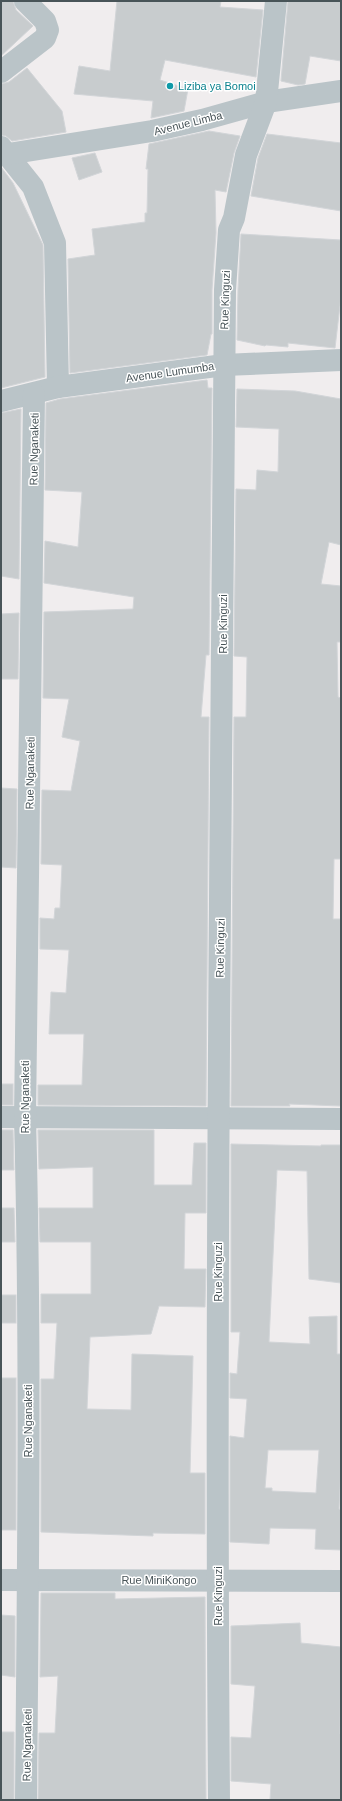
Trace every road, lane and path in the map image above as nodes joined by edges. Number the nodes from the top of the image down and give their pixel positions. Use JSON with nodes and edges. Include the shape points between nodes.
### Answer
{"nodes":[{"id":1,"x":25,"y":1,"type":"edge"},
{"id":2,"x":276,"y":1,"type":"edge"},
{"id":3,"x":1,"y":72,"type":"edge"},
{"id":4,"x":341,"y":91,"type":"edge"},
{"id":5,"x":266,"y":102,"type":"junction"},
{"id":6,"x":5,"y":151,"type":"edge"},
{"id":7,"x":341,"y":360,"type":"edge"},
{"id":8,"x":224,"y":365,"type":"junction"},
{"id":9,"x":58,"y":387,"type":"junction"},
{"id":10,"x":34,"y":394,"type":"junction"},
{"id":11,"x":1,"y":401,"type":"edge"},
{"id":12,"x":219,"y":1117,"type":"junction"},
{"id":13,"x":1,"y":1118,"type":"edge"},
{"id":14,"x":25,"y":1118,"type":"junction"},
{"id":15,"x":341,"y":1119,"type":"edge"},
{"id":16,"x":1,"y":1580,"type":"edge"},
{"id":17,"x":28,"y":1580,"type":"junction"},
{"id":18,"x":217,"y":1581,"type":"junction"},
{"id":19,"x":341,"y":1581,"type":"edge"},
{"id":20,"x":26,"y":1800,"type":"edge"},
{"id":21,"x":219,"y":1800,"type":"edge"}],
"edges":[{"from":1,"to":3,"type":"street","via":[[45,21],[48,30],[45,38]]},
{"from":2,"to":5,"type":"street"},
{"from":4,"to":5,"type":"street","name":"Avenue Limba"},
{"from":5,"to":6,"type":"street","name":"Avenue Limba","via":[[152,132]]},
{"from":5,"to":8,"type":"street","name":"Rue Kinguzi","via":[[246,155],[234,218],[228,230]]},
{"from":6,"to":9,"type":"street","name":"Avenue Limba","via":[[33,187],[55,243]]},
{"from":7,"to":8,"type":"street","name":"Avenue Lumumba"},
{"from":8,"to":9,"type":"street","name":"Avenue Lumumba"},
{"from":8,"to":12,"type":"street","name":"Rue Kinguzi"},
{"from":9,"to":10,"type":"street","name":"Avenue Lumumba"},
{"from":10,"to":11,"type":"street","name":"Avenue Lumumba"},
{"from":10,"to":14,"type":"street","name":"Rue Nganaketi"},
{"from":12,"to":14,"type":"street"},
{"from":12,"to":15,"type":"street"},
{"from":12,"to":18,"type":"street","name":"Rue Kinguzi"},
{"from":13,"to":14,"type":"street"},
{"from":14,"to":17,"type":"street","name":"Rue Nganaketi"},
{"from":16,"to":17,"type":"street","name":"Rue MiniKongo"},
{"from":17,"to":18,"type":"street","name":"Rue MiniKongo"},
{"from":17,"to":20,"type":"street","name":"Rue Nganaketi"},
{"from":18,"to":19,"type":"street","name":"Rue MiniKongo"},
{"from":18,"to":21,"type":"street","name":"Rue Kinguzi"}]}
